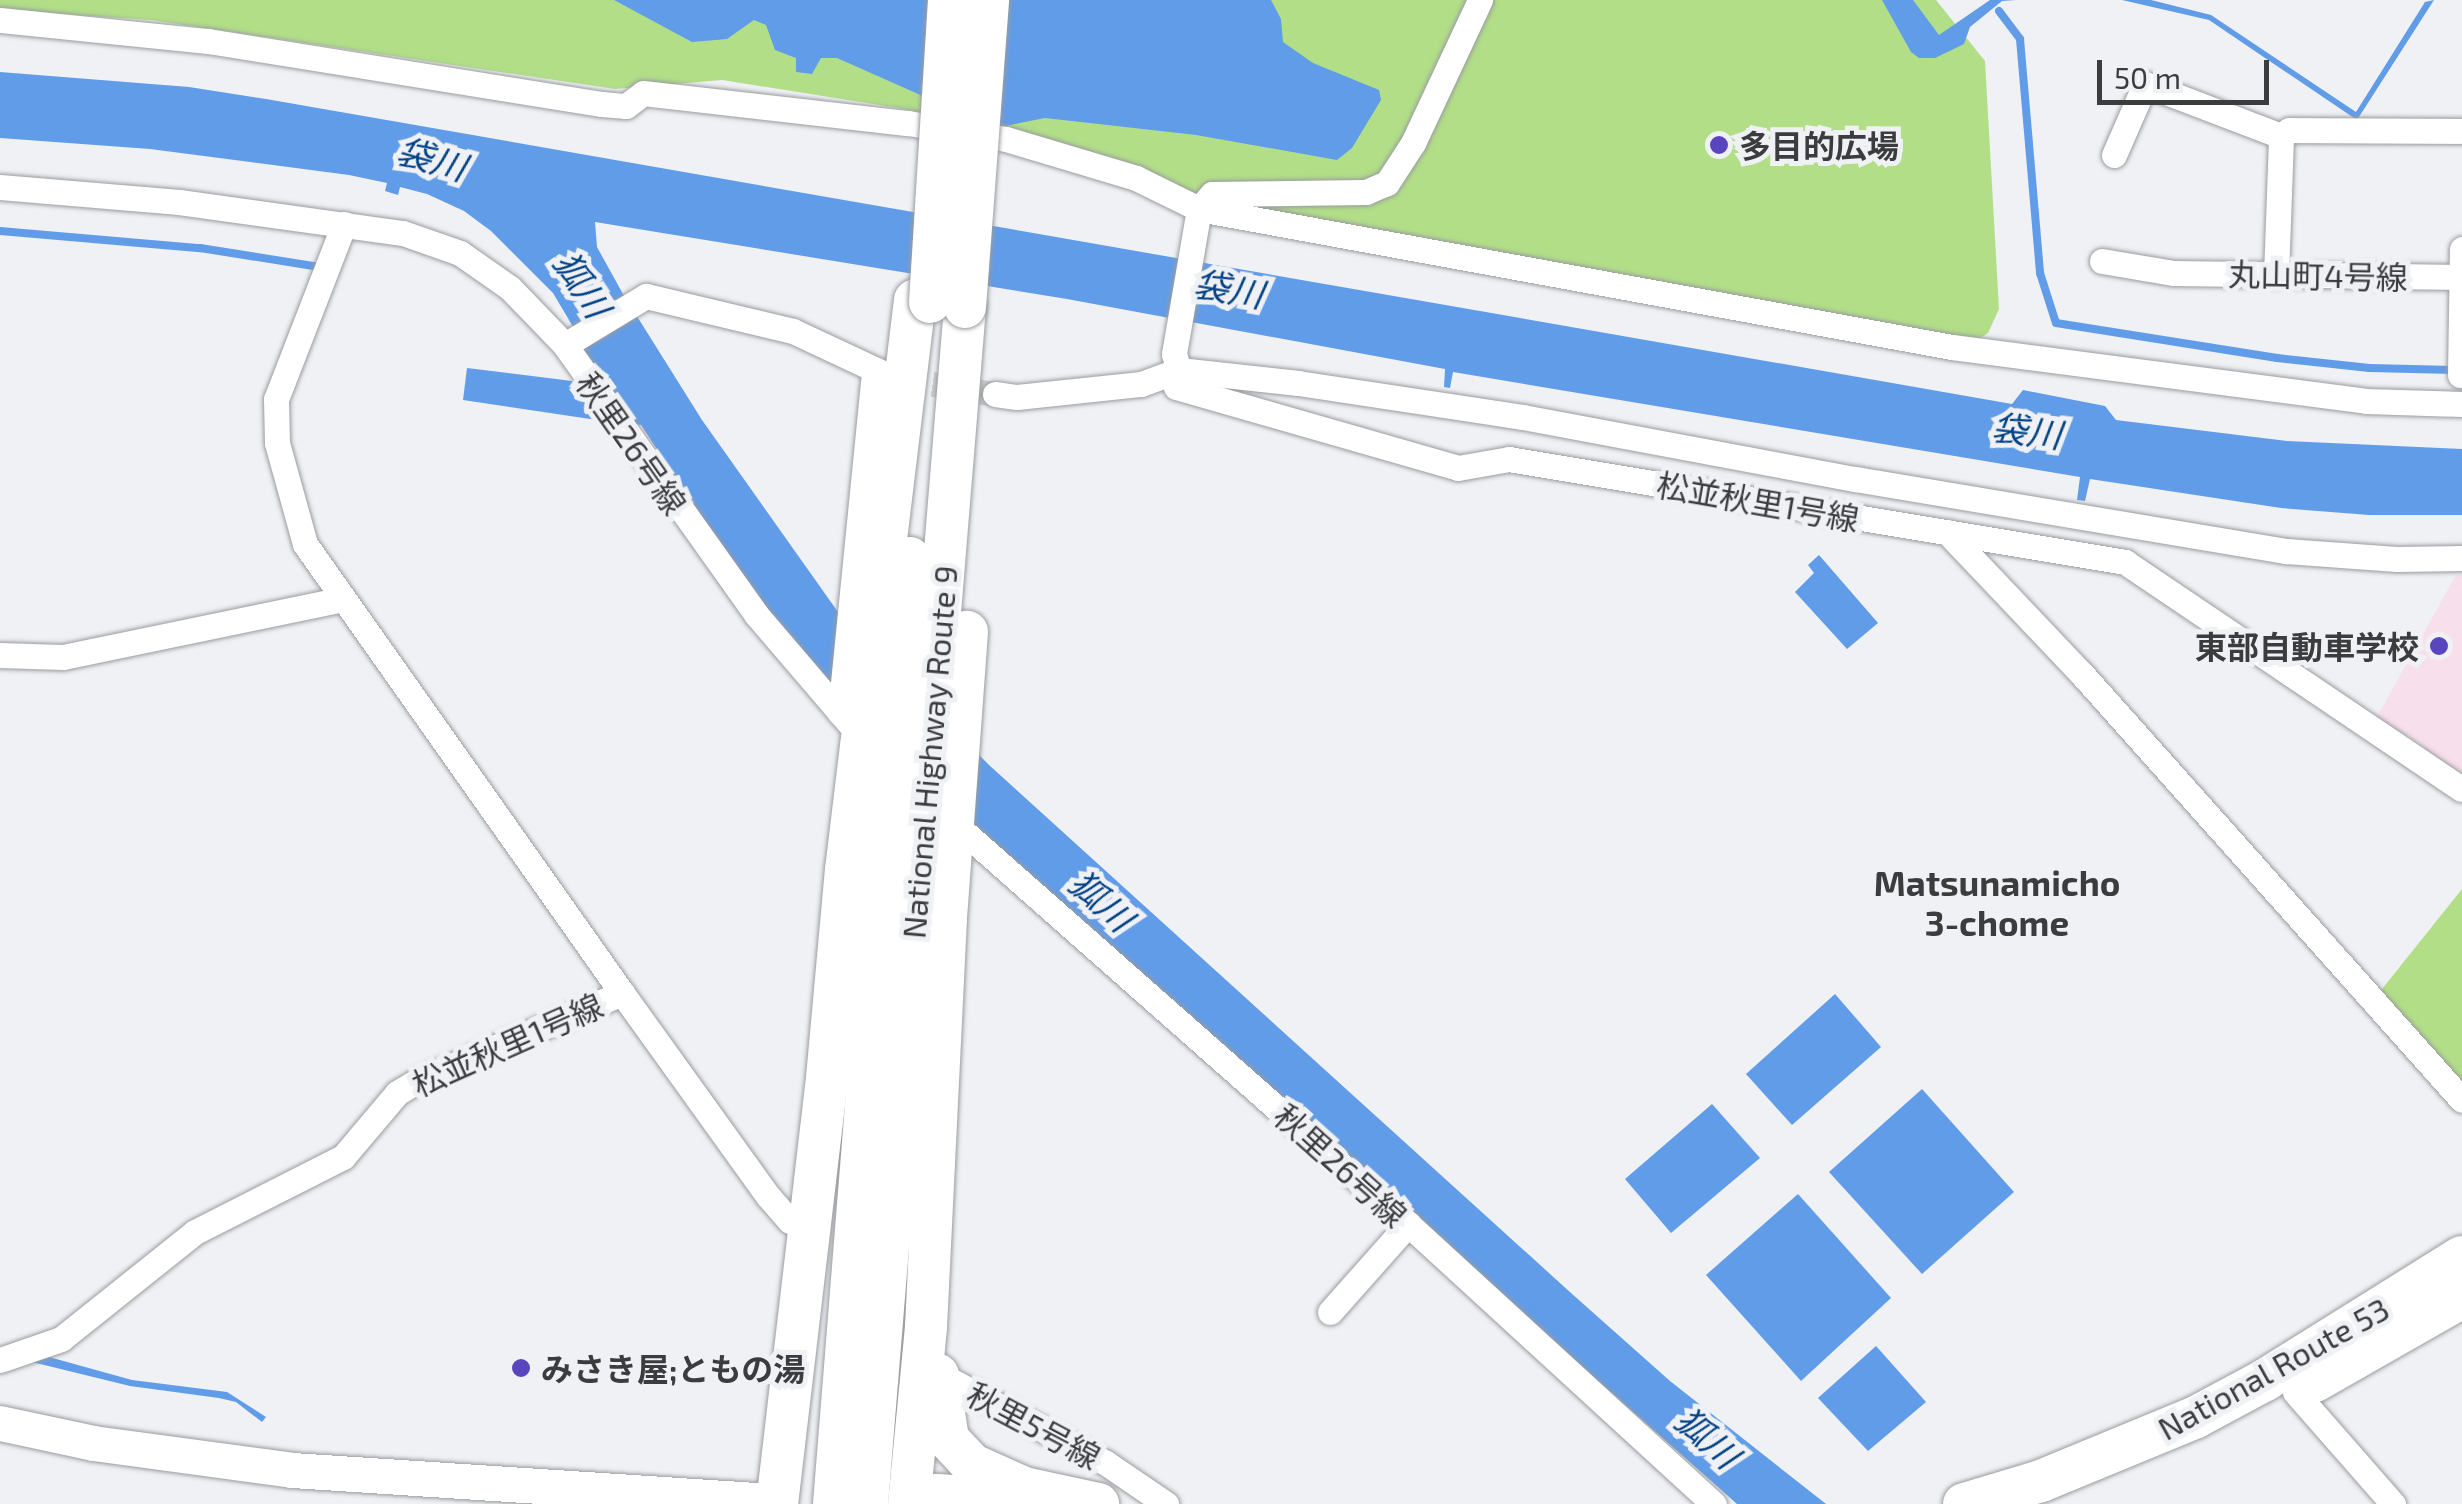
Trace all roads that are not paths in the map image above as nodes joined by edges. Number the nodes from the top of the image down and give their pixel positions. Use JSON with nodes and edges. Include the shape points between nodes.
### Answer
{"nodes":[{"id":1,"x":950,"y":0,"type":"edge"},
{"id":2,"x":988,"y":0,"type":"edge"},
{"id":3,"x":1480,"y":0,"type":"edge"},
{"id":4,"x":0,"y":20,"type":"edge"},
{"id":5,"x":962,"y":80,"type":"junction"},
{"id":6,"x":2462,"y":131,"type":"edge"},
{"id":7,"x":2281,"y":136,"type":"junction"},
{"id":8,"x":2114,"y":155,"type":"dead end"},
{"id":9,"x":0,"y":187,"type":"edge"},
{"id":10,"x":1197,"y":215,"type":"junction"},
{"id":11,"x":344,"y":224,"type":"junction"},
{"id":12,"x":2462,"y":249,"type":"edge"},
{"id":13,"x":2102,"y":261,"type":"dead end"},
{"id":14,"x":2276,"y":275,"type":"junction"},
{"id":15,"x":2461,"y":277,"type":"edge"},
{"id":16,"x":948,"y":304,"type":"junction"},
{"id":17,"x":572,"y":341,"type":"junction"},
{"id":18,"x":1176,"y":362,"type":"junction"},
{"id":19,"x":2460,"y":375,"type":"edge"},
{"id":20,"x":995,"y":394,"type":"tunnel mouth"},
{"id":21,"x":2462,"y":404,"type":"edge"},
{"id":22,"x":1947,"y":532,"type":"junction"},
{"id":23,"x":2462,"y":558,"type":"edge"},
{"id":24,"x":342,"y":599,"type":"junction"},
{"id":25,"x":874,"y":637,"type":"junction"},
{"id":26,"x":0,"y":654,"type":"edge"},
{"id":27,"x":848,"y":715,"type":"junction"},
{"id":28,"x":2462,"y":789,"type":"edge"},
{"id":29,"x":948,"y":810,"type":"junction"},
{"id":30,"x":622,"y":993,"type":"junction"},
{"id":31,"x":2462,"y":1100,"type":"edge"},
{"id":32,"x":937,"y":1144,"type":"junction"},
{"id":33,"x":1408,"y":1224,"type":"junction"},
{"id":34,"x":808,"y":1225,"type":"junction"},
{"id":35,"x":2462,"y":1258,"type":"edge"},
{"id":36,"x":2462,"y":1296,"type":"edge"},
{"id":37,"x":1330,"y":1312,"type":"dead end"},
{"id":38,"x":0,"y":1360,"type":"edge"},
{"id":39,"x":952,"y":1381,"type":"dead end"},
{"id":40,"x":2296,"y":1392,"type":"junction"},
{"id":41,"x":2240,"y":1408,"type":"junction"},
{"id":42,"x":0,"y":1422,"type":"edge"},
{"id":43,"x":856,"y":1441,"type":"junction"},
{"id":44,"x":777,"y":1502,"type":"edge"},
{"id":45,"x":825,"y":1504,"type":"edge"},
{"id":46,"x":834,"y":1504,"type":"edge"},
{"id":47,"x":867,"y":1504,"type":"edge"},
{"id":48,"x":909,"y":1504,"type":"edge"},
{"id":49,"x":919,"y":1504,"type":"edge"},
{"id":50,"x":1100,"y":1504,"type":"edge"},
{"id":51,"x":1166,"y":1504,"type":"edge"},
{"id":52,"x":1714,"y":1504,"type":"edge"},
{"id":53,"x":1964,"y":1504,"type":"edge"},
{"id":54,"x":2061,"y":1504,"type":"edge"},
{"id":55,"x":2394,"y":1504,"type":"edge"}],
"edges":[{"from":1,"to":5,"type":"highway","name":"National Highway Route 9","bridge":true},
{"from":2,"to":5,"type":"highway","name":"National Highway Route 9","bridge":true},
{"from":3,"to":10,"type":"street","via":[[1413,144],[1386,184],[1366,192],[1212,194]]},
{"from":4,"to":10,"type":"street","via":[[245,46],[602,104],[626,106],[643,94],[908,123],[1006,140],[1136,178]]},
{"from":5,"to":16,"type":"highway","name":"National Highway Route 9","bridge":true},
{"from":6,"to":7,"type":"street","via":[[2289,130]]},
{"from":7,"to":8,"type":"street","via":[[2145,84]]},
{"from":7,"to":14,"type":"street"},
{"from":9,"to":11,"type":"street"},
{"from":10,"to":18,"type":"street"},
{"from":10,"to":21,"type":"street","via":[[1952,347],[2366,401]]},
{"from":11,"to":17,"type":"street","via":[[403,233],[460,252]]},
{"from":11,"to":24,"type":"street","via":[[276,400],[277,443],[293,508],[305,544]]},
{"from":12,"to":15,"type":"street"},
{"from":13,"to":14,"type":"street","name":"丸山町4号線","via":[[2174,273]]},
{"from":14,"to":15,"type":"street","name":"丸山町4号線"},
{"from":15,"to":19,"type":"street"},
{"from":16,"to":25,"type":"highway","name":"National Highway Route 9"},
{"from":16,"to":29,"type":"highway","name":"National Highway Route 9"},
{"from":17,"to":25,"type":"street","name":"秋里26号線","via":[[646,296],[793,331],[883,374]]},
{"from":17,"to":27,"type":"street","name":"秋里26号線","via":[[756,614]]},
{"from":18,"to":20,"type":"street","via":[[1141,384]]},
{"from":18,"to":22,"type":"street","name":"松並秋里1号線","via":[[1176,387],[1458,468],[1508,458]]},
{"from":18,"to":23,"type":"street","via":[[2286,551]]},
{"from":22,"to":28,"type":"street","name":"松並秋里1号線","via":[[2125,562]]},
{"from":22,"to":31,"type":"street"},
{"from":24,"to":26,"type":"street","via":[[63,657]]},
{"from":24,"to":30,"type":"street"},
{"from":25,"to":27,"type":"highway"},
{"from":25,"to":43,"type":"highway","name":"National Highway Route 9","via":[[894,755]]},
{"from":27,"to":34,"type":"highway","via":[[826,1088]]},
{"from":29,"to":32,"type":"highway"},
{"from":29,"to":33,"type":"street","name":"秋里26号線"},
{"from":29,"to":43,"type":"highway","name":"National Highway Route 9"},
{"from":30,"to":34,"type":"street","name":"松並秋里1号線","via":[[768,1196],[790,1221]]},
{"from":30,"to":38,"type":"street","name":"松並秋里1号線","via":[[419,1080],[397,1093],[343,1157],[194,1232],[61,1339]]},
{"from":32,"to":48,"type":"highway"},
{"from":32,"to":50,"type":"highway","via":[[937,1344],[948,1438],[971,1464],[996,1478]]},
{"from":33,"to":37,"type":"street"},
{"from":33,"to":52,"type":"street","name":"秋里26号線"},
{"from":34,"to":44,"type":"highway"},
{"from":35,"to":41,"type":"highway","name":"National Route 53"},
{"from":36,"to":40,"type":"highway","name":"National Route 53"},
{"from":39,"to":51,"type":"street","name":"秋里5号線","via":[[1106,1462]]},
{"from":40,"to":41,"type":"highway","name":"National Route 53"},
{"from":40,"to":55,"type":"street"},
{"from":41,"to":53,"type":"highway","name":"National Route 53"},
{"from":41,"to":54,"type":"highway","name":"National Route 53","via":[[2179,1454]]},
{"from":42,"to":44,"type":"main road","via":[[292,1470]]},
{"from":43,"to":46,"type":"highway","name":"National Highway Route 9"},
{"from":43,"to":47,"type":"highway","name":"National Highway Route 9"},
{"from":44,"to":45,"type":"highway"},
{"from":49,"to":50,"type":"highway","via":[[937,1495]]}]}
